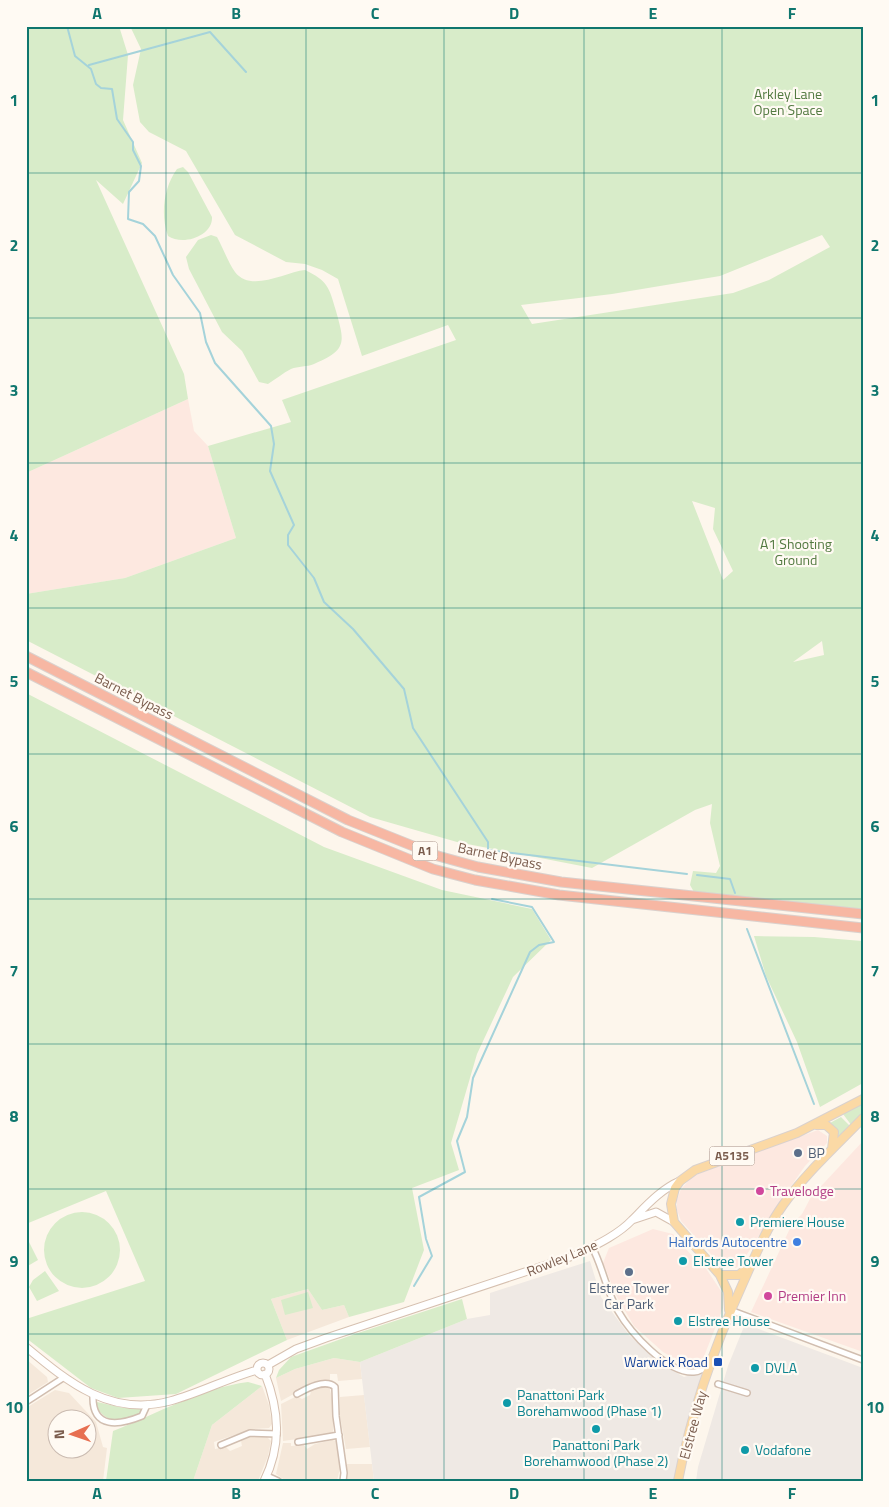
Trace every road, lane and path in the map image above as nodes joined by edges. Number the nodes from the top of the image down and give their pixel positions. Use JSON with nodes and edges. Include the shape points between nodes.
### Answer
{"nodes":[{"id":1,"x":26,"y":656,"type":"edge"},
{"id":2,"x":26,"y":672,"type":"edge"},
{"id":3,"x":863,"y":914,"type":"edge"},
{"id":4,"x":863,"y":928,"type":"edge"},
{"id":5,"x":863,"y":1099,"type":"edge"},
{"id":6,"x":863,"y":1118,"type":"edge"},
{"id":7,"x":812,"y":1126,"type":"junction"},
{"id":8,"x":831,"y":1151,"type":"junction"},
{"id":9,"x":680,"y":1180,"type":"junction"},
{"id":10,"x":632,"y":1220,"type":"junction"},
{"id":11,"x":674,"y":1222,"type":"junction"},
{"id":12,"x":592,"y":1247,"type":"junction"},
{"id":13,"x":753,"y":1261,"type":"junction"},
{"id":14,"x":720,"y":1275,"type":"junction"},
{"id":15,"x":729,"y":1310,"type":"junction"},
{"id":16,"x":26,"y":1347,"type":"edge"},
{"id":17,"x":863,"y":1360,"type":"edge"},
{"id":18,"x":268,"y":1365,"type":"junction"},
{"id":19,"x":710,"y":1367,"type":"junction"},
{"id":20,"x":257,"y":1370,"type":"junction"},
{"id":21,"x":265,"y":1374,"type":"junction"},
{"id":22,"x":63,"y":1378,"type":"junction"},
{"id":23,"x":718,"y":1384,"type":"dead end"},
{"id":24,"x":747,"y":1393,"type":"dead end"},
{"id":25,"x":296,"y":1394,"type":"dead end"},
{"id":26,"x":93,"y":1396,"type":"junction"},
{"id":27,"x":26,"y":1402,"type":"edge"},
{"id":28,"x":148,"y":1405,"type":"junction"},
{"id":29,"x":277,"y":1434,"type":"junction"},
{"id":30,"x":339,"y":1435,"type":"junction"},
{"id":31,"x":298,"y":1442,"type":"dead end"},
{"id":32,"x":221,"y":1445,"type":"dead end"},
{"id":33,"x":265,"y":1478,"type":"edge"},
{"id":34,"x":278,"y":1481,"type":"edge"},
{"id":35,"x":343,"y":1481,"type":"edge"},
{"id":36,"x":678,"y":1481,"type":"edge"}],
"edges":[{"from":1,"to":3,"type":"highway","name":"Barnet Bypass","number":"A1","via":[[348,820],[438,856],[561,882]]},
{"from":2,"to":4,"type":"highway","name":"Barnet Bypass","number":"A1","via":[[342,832],[433,869],[559,896]]},
{"from":5,"to":7,"type":"main road","name":"Rowley Lane","number":"A5135"},
{"from":6,"to":8,"type":"main road"},
{"from":7,"to":8,"type":"main road","via":[[821,1124],[830,1128],[834,1139]]},
{"from":7,"to":9,"type":"main road","name":"Rowley Lane","number":"A5135","via":[[695,1170]]},
{"from":8,"to":13,"type":"main road","via":[[784,1205]]},
{"from":9,"to":10,"type":"street","name":"Rowley Lane"},
{"from":9,"to":11,"type":"main road","via":[[672,1199]]},
{"from":10,"to":11,"type":"street","via":[[656,1212]]},
{"from":10,"to":12,"type":"street","name":"Rowley Lane"},
{"from":11,"to":14,"type":"main road"},
{"from":12,"to":18,"type":"street","name":"Rowley Lane","via":[[326,1338],[296,1349]]},
{"from":12,"to":19,"type":"street","via":[[622,1319],[634,1334],[648,1348],[680,1369],[690,1372]]},
{"from":13,"to":14,"type":"main road","via":[[739,1275]]},
{"from":13,"to":15,"type":"main road"},
{"from":14,"to":15,"type":"main road","via":[[728,1292]]},
{"from":15,"to":17,"type":"street"},
{"from":15,"to":19,"type":"main road"},
{"from":16,"to":22,"type":"street"},
{"from":18,"to":20,"type":"street","via":[[261,1363]]},
{"from":18,"to":21,"type":"street","via":[[269,1370]]},
{"from":19,"to":36,"type":"main road","name":"Elstree Way"},
{"from":20,"to":21,"type":"street"},
{"from":20,"to":28,"type":"street","via":[[171,1401]]},
{"from":21,"to":29,"type":"street","via":[[275,1404]]},
{"from":22,"to":26,"type":"street"},
{"from":22,"to":27,"type":"street"},
{"from":23,"to":24,"type":"street"},
{"from":25,"to":30,"type":"street","via":[[310,1387],[333,1384]]},
{"from":26,"to":28,"type":"street","via":[[124,1405]]},
{"from":26,"to":28,"type":"street","via":[[94,1410],[115,1424],[142,1416]]},
{"from":29,"to":32,"type":"street","via":[[250,1433]]},
{"from":29,"to":33,"type":"street"},
{"from":30,"to":31,"type":"street"},
{"from":30,"to":35,"type":"street"},
{"from":33,"to":34,"type":"street"}]}
